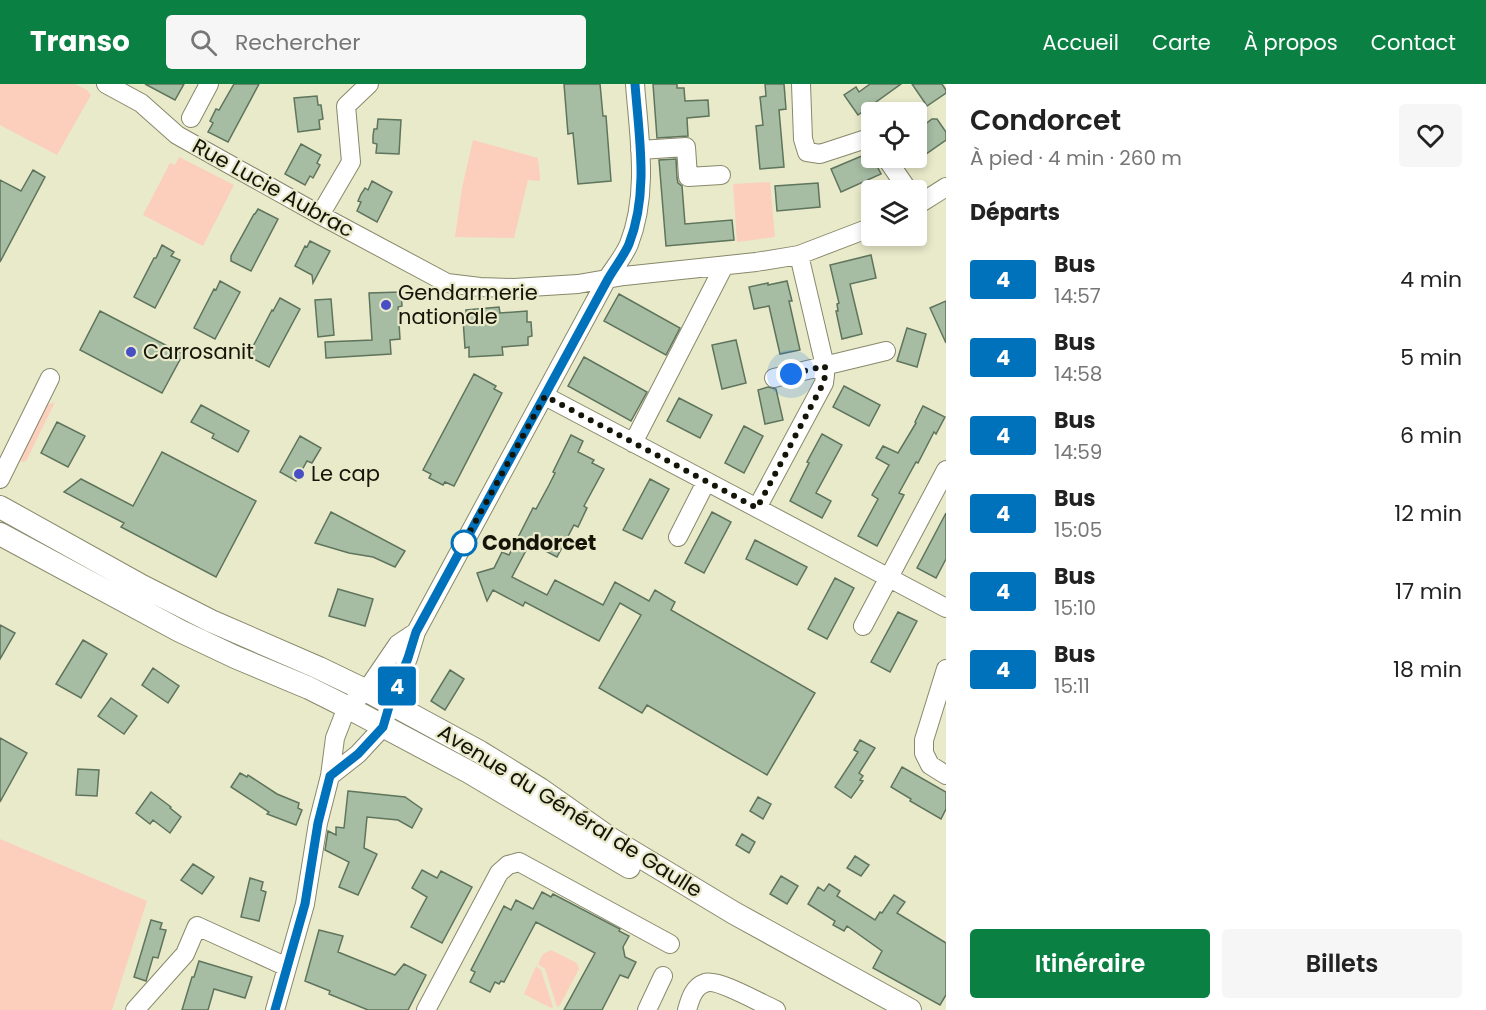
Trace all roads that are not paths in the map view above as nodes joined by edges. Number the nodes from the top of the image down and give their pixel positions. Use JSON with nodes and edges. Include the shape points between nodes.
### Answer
{"nodes":[{"id":1,"x":106,"y":84,"type":"edge"},
{"id":2,"x":209,"y":84,"type":"edge"},
{"id":3,"x":369,"y":84,"type":"edge"},
{"id":4,"x":634,"y":84,"type":"edge"},
{"id":5,"x":801,"y":84,"type":"edge"},
{"id":6,"x":191,"y":118,"type":"dead end"},
{"id":7,"x":861,"y":141,"type":"edge"},
{"id":8,"x":640,"y":150,"type":"junction"},
{"id":9,"x":721,"y":175,"type":"dead end"},
{"id":10,"x":946,"y":187,"type":"edge"},
{"id":11,"x":927,"y":196,"type":"edge"},
{"id":12,"x":320,"y":215,"type":"junction"},
{"id":13,"x":861,"y":231,"type":"edge"},
{"id":14,"x":799,"y":255,"type":"junction"},
{"id":15,"x":724,"y":266,"type":"junction"},
{"id":16,"x":608,"y":279,"type":"junction"},
{"id":17,"x":886,"y":351,"type":"dead end"},
{"id":18,"x":825,"y":366,"type":"junction"},
{"id":19,"x":50,"y":378,"type":"dead end"},
{"id":20,"x":774,"y":378,"type":"dead end"},
{"id":21,"x":545,"y":396,"type":"junction"},
{"id":22,"x":633,"y":442,"type":"junction"},
{"id":23,"x":946,"y":470,"type":"edge"},
{"id":24,"x":0,"y":479,"type":"edge"},
{"id":25,"x":706,"y":482,"type":"junction"},
{"id":26,"x":0,"y":507,"type":"edge"},
{"id":27,"x":757,"y":508,"type":"junction"},
{"id":28,"x":0,"y":534,"type":"edge"},
{"id":29,"x":678,"y":537,"type":"dead end"},
{"id":30,"x":888,"y":578,"type":"junction"},
{"id":31,"x":946,"y":608,"type":"edge"},
{"id":32,"x":863,"y":626,"type":"dead end"},
{"id":33,"x":416,"y":632,"type":"junction"},
{"id":34,"x":946,"y":669,"type":"edge"},
{"id":35,"x":366,"y":691,"type":"junction"},
{"id":36,"x":390,"y":703,"type":"junction"},
{"id":37,"x":347,"y":706,"type":"junction"},
{"id":38,"x":383,"y":727,"type":"junction"},
{"id":39,"x":946,"y":775,"type":"edge"},
{"id":40,"x":330,"y":776,"type":"junction"},
{"id":41,"x":670,"y":944,"type":"dead end"},
{"id":42,"x":287,"y":967,"type":"junction"},
{"id":43,"x":663,"y":976,"type":"dead end"},
{"id":44,"x":135,"y":1010,"type":"edge"},
{"id":45,"x":275,"y":1010,"type":"edge"},
{"id":46,"x":426,"y":1010,"type":"edge"},
{"id":47,"x":647,"y":1010,"type":"edge"},
{"id":48,"x":687,"y":1010,"type":"edge"},
{"id":49,"x":776,"y":1010,"type":"edge"},
{"id":50,"x":882,"y":1010,"type":"edge"},
{"id":51,"x":910,"y":1010,"type":"edge"}],
"edges":[{"from":1,"to":12,"type":"street","name":"Rue Lucie Aubrac","via":[[141,103],[177,135]]},
{"from":2,"to":6,"type":"street"},
{"from":3,"to":12,"type":"street","via":[[346,106],[351,162]]},
{"from":4,"to":8,"type":"street"},
{"from":5,"to":7,"type":"street","via":[[807,152],[820,154]]},
{"from":8,"to":9,"type":"street","via":[[686,147],[688,177]]},
{"from":8,"to":16,"type":"street","via":[[642,189],[638,216],[628,246]]},
{"from":10,"to":11,"type":"street"},
{"from":12,"to":16,"type":"street","name":"Rue Lucie Aubrac","via":[[447,283],[514,288]]},
{"from":13,"to":14,"type":"street"},
{"from":14,"to":15,"type":"street"},
{"from":14,"to":18,"type":"street"},
{"from":15,"to":16,"type":"street"},
{"from":15,"to":22,"type":"street"},
{"from":16,"to":21,"type":"street"},
{"from":17,"to":18,"type":"street"},
{"from":18,"to":20,"type":"street"},
{"from":18,"to":27,"type":"street","via":[[824,382]]},
{"from":19,"to":24,"type":"street"},
{"from":21,"to":22,"type":"street"},
{"from":21,"to":33,"type":"street"},
{"from":22,"to":25,"type":"street"},
{"from":23,"to":30,"type":"street"},
{"from":25,"to":27,"type":"street"},
{"from":25,"to":29,"type":"street"},
{"from":26,"to":35,"type":"main road","name":"Avenue du Général de Gaulle","via":[[211,621]]},
{"from":27,"to":30,"type":"street"},
{"from":28,"to":37,"type":"main road","name":"Avenue du Général de Gaulle","via":[[180,631]]},
{"from":30,"to":31,"type":"street"},
{"from":30,"to":32,"type":"street"},
{"from":33,"to":35,"type":"street","via":[[399,644]]},
{"from":33,"to":36,"type":"street"},
{"from":34,"to":39,"type":"street","via":[[924,740],[924,753],[930,765]]},
{"from":35,"to":36,"type":"main road","name":"Avenue du Général de Gaulle"},
{"from":35,"to":37,"type":"street"},
{"from":36,"to":38,"type":"street"},
{"from":36,"to":51,"type":"main road","name":"Avenue du Général de Gaulle","via":[[480,752],[611,839],[734,913]]},
{"from":37,"to":38,"type":"main road","name":"Avenue du Général de Gaulle"},
{"from":37,"to":40,"type":"street","via":[[335,738]]},
{"from":38,"to":40,"type":"street"},
{"from":38,"to":50,"type":"main road","name":"Avenue du Général de Gaulle","via":[[469,772],[579,839]]},
{"from":40,"to":42,"type":"street","via":[[305,904]]},
{"from":41,"to":46,"type":"street","via":[[519,862],[508,864],[499,873]]},
{"from":42,"to":44,"type":"street","via":[[196,926],[185,954]]},
{"from":42,"to":45,"type":"street"},
{"from":43,"to":47,"type":"street"},
{"from":48,"to":49,"type":"street","via":[[691,996],[706,982],[718,983]]}]}
